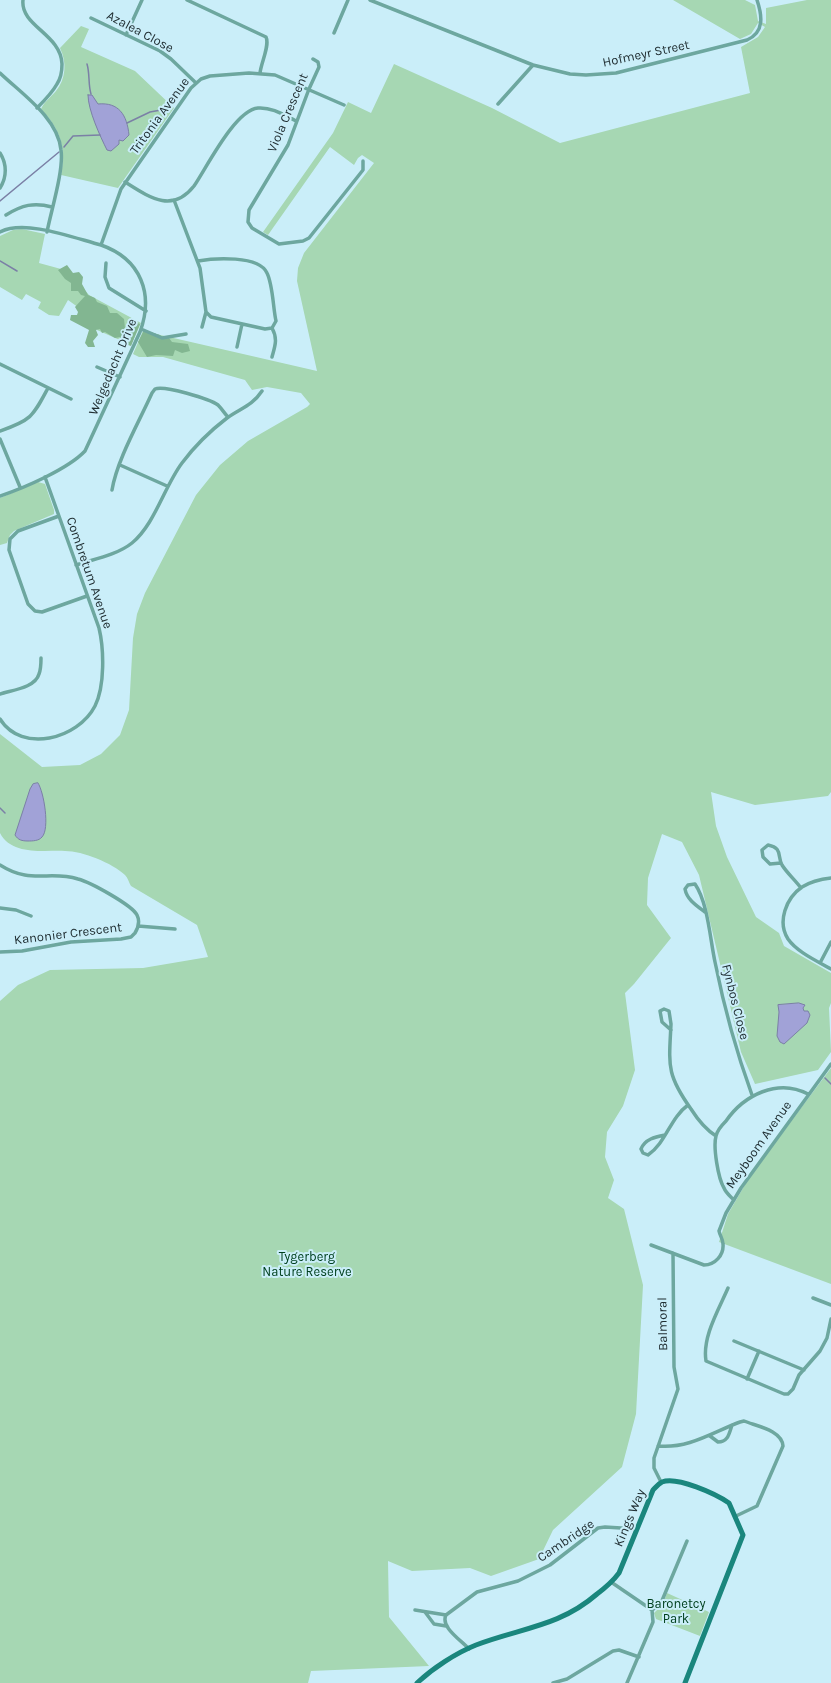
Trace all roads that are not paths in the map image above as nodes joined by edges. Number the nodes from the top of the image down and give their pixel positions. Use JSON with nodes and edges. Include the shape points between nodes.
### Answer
{"nodes":[{"id":1,"x":23,"y":0,"type":"edge"},
{"id":2,"x":142,"y":0,"type":"edge"},
{"id":3,"x":187,"y":0,"type":"edge"},
{"id":4,"x":348,"y":0,"type":"edge"},
{"id":5,"x":370,"y":0,"type":"edge"},
{"id":6,"x":757,"y":0,"type":"edge"},
{"id":7,"x":91,"y":18,"type":"dead end"},
{"id":8,"x":334,"y":33,"type":"dead end"},
{"id":9,"x":126,"y":35,"type":"junction"},
{"id":10,"x":313,"y":59,"type":"dead end"},
{"id":11,"x":533,"y":64,"type":"junction"},
{"id":12,"x":0,"y":73,"type":"edge"},
{"id":13,"x":260,"y":73,"type":"junction"},
{"id":14,"x":196,"y":83,"type":"junction"},
{"id":15,"x":309,"y":89,"type":"junction"},
{"id":16,"x":498,"y":104,"type":"dead end"},
{"id":17,"x":344,"y":105,"type":"dead end"},
{"id":18,"x":37,"y":108,"type":"junction"},
{"id":19,"x":296,"y":120,"type":"junction"},
{"id":20,"x":0,"y":153,"type":"edge"},
{"id":21,"x":363,"y":161,"type":"dead end"},
{"id":22,"x":125,"y":182,"type":"junction"},
{"id":23,"x":0,"y":188,"type":"edge"},
{"id":24,"x":174,"y":200,"type":"junction"},
{"id":25,"x":52,"y":207,"type":"junction"},
{"id":26,"x":6,"y":215,"type":"dead end"},
{"id":27,"x":0,"y":232,"type":"edge"},
{"id":28,"x":47,"y":232,"type":"junction"},
{"id":29,"x":102,"y":245,"type":"junction"},
{"id":30,"x":198,"y":262,"type":"junction"},
{"id":31,"x":106,"y":263,"type":"dead end"},
{"id":32,"x":146,"y":311,"type":"junction"},
{"id":33,"x":206,"y":312,"type":"junction"},
{"id":34,"x":242,"y":324,"type":"junction"},
{"id":35,"x":202,"y":327,"type":"dead end"},
{"id":36,"x":272,"y":328,"type":"junction"},
{"id":37,"x":141,"y":329,"type":"junction"},
{"id":38,"x":186,"y":334,"type":"dead end"},
{"id":39,"x":237,"y":347,"type":"dead end"},
{"id":40,"x":272,"y":357,"type":"dead end"},
{"id":41,"x":0,"y":364,"type":"edge"},
{"id":42,"x":97,"y":367,"type":"dead end"},
{"id":43,"x":120,"y":377,"type":"junction"},
{"id":44,"x":48,"y":388,"type":"junction"},
{"id":45,"x":262,"y":391,"type":"dead end"},
{"id":46,"x":71,"y":399,"type":"dead end"},
{"id":47,"x":228,"y":418,"type":"junction"},
{"id":48,"x":0,"y":431,"type":"edge"},
{"id":49,"x":0,"y":439,"type":"edge"},
{"id":50,"x":120,"y":464,"type":"junction"},
{"id":51,"x":45,"y":477,"type":"junction"},
{"id":52,"x":167,"y":486,"type":"junction"},
{"id":53,"x":20,"y":487,"type":"junction"},
{"id":54,"x":112,"y":490,"type":"dead end"},
{"id":55,"x":0,"y":496,"type":"edge"},
{"id":56,"x":59,"y":516,"type":"junction"},
{"id":57,"x":76,"y":565,"type":"junction"},
{"id":58,"x":88,"y":596,"type":"junction"},
{"id":59,"x":41,"y":658,"type":"dead end"},
{"id":60,"x":0,"y":694,"type":"edge"},
{"id":61,"x":0,"y":719,"type":"edge"},
{"id":62,"x":781,"y":863,"type":"junction"},
{"id":63,"x":0,"y":865,"type":"edge"},
{"id":64,"x":831,"y":878,"type":"edge"},
{"id":65,"x":801,"y":888,"type":"junction"},
{"id":66,"x":0,"y":908,"type":"edge"},
{"id":67,"x":705,"y":912,"type":"junction"},
{"id":68,"x":32,"y":916,"type":"dead end"},
{"id":69,"x":138,"y":926,"type":"junction"},
{"id":70,"x":175,"y":929,"type":"dead end"},
{"id":71,"x":831,"y":942,"type":"edge"},
{"id":72,"x":0,"y":952,"type":"edge"},
{"id":73,"x":820,"y":963,"type":"junction"},
{"id":74,"x":831,"y":969,"type":"edge"},
{"id":75,"x":671,"y":1030,"type":"junction"},
{"id":76,"x":831,"y":1064,"type":"edge"},
{"id":77,"x":808,"y":1094,"type":"junction"},
{"id":78,"x":752,"y":1095,"type":"junction"},
{"id":79,"x":688,"y":1105,"type":"junction"},
{"id":80,"x":664,"y":1135,"type":"junction"},
{"id":81,"x":716,"y":1136,"type":"junction"},
{"id":82,"x":734,"y":1200,"type":"junction"},
{"id":83,"x":651,"y":1245,"type":"dead end"},
{"id":84,"x":673,"y":1253,"type":"junction"},
{"id":85,"x":728,"y":1288,"type":"dead end"},
{"id":86,"x":813,"y":1298,"type":"dead end"},
{"id":87,"x":831,"y":1305,"type":"edge"},
{"id":88,"x":831,"y":1319,"type":"edge"},
{"id":89,"x":734,"y":1341,"type":"dead end"},
{"id":90,"x":759,"y":1351,"type":"junction"},
{"id":91,"x":804,"y":1370,"type":"junction"},
{"id":92,"x":747,"y":1378,"type":"junction"},
{"id":93,"x":732,"y":1425,"type":"junction"},
{"id":94,"x":710,"y":1436,"type":"junction"},
{"id":95,"x":658,"y":1446,"type":"junction"},
{"id":96,"x":661,"y":1482,"type":"junction"},
{"id":97,"x":736,"y":1516,"type":"junction"},
{"id":98,"x":637,"y":1529,"type":"junction"},
{"id":99,"x":687,"y":1541,"type":"dead end"},
{"id":100,"x":611,"y":1582,"type":"junction"},
{"id":101,"x":416,"y":1610,"type":"dead end"},
{"id":102,"x":652,"y":1610,"type":"junction"},
{"id":103,"x":424,"y":1612,"type":"junction"},
{"id":104,"x":446,"y":1615,"type":"junction"},
{"id":105,"x":446,"y":1626,"type":"junction"},
{"id":106,"x":469,"y":1649,"type":"junction"},
{"id":107,"x":639,"y":1657,"type":"junction"},
{"id":108,"x":417,"y":1683,"type":"edge"},
{"id":109,"x":553,"y":1683,"type":"edge"},
{"id":110,"x":627,"y":1683,"type":"edge"},
{"id":111,"x":685,"y":1683,"type":"edge"}],
"edges":[{"from":1,"to":18,"type":"street","via":[[24,12],[57,46],[62,58],[62,76],[58,84]]},
{"from":2,"to":9,"type":"street"},
{"from":3,"to":13,"type":"street","via":[[266,37],[268,44]]},
{"from":4,"to":8,"type":"street"},
{"from":5,"to":11,"type":"street","name":"Hofmeyr Street"},
{"from":6,"to":11,"type":"street","name":"Hofmeyr Street","via":[[762,20],[759,30],[751,38],[731,45],[603,75],[570,74]]},
{"from":7,"to":9,"type":"street","name":"Azalea Close"},
{"from":9,"to":14,"type":"street","name":"Azalea Close","via":[[160,51]]},
{"from":10,"to":15,"type":"street","name":"Viola Crescent","via":[[318,62],[319,67]]},
{"from":11,"to":16,"type":"street"},
{"from":12,"to":18,"type":"street"},
{"from":13,"to":14,"type":"street","name":"Tritonia Avenue","via":[[210,76]]},
{"from":13,"to":15,"type":"street","name":"Tritonia Avenue","via":[[280,76]]},
{"from":14,"to":22,"type":"street","name":"Tritonia Avenue"},
{"from":15,"to":17,"type":"street","name":"Tritonia Avenue"},
{"from":15,"to":19,"type":"street","name":"Viola Crescent"},
{"from":18,"to":25,"type":"street","via":[[52,126],[62,151]]},
{"from":19,"to":21,"type":"street","name":"Viola Crescent","via":[[283,156],[249,210],[248,222],[252,228],[275,242],[284,244],[309,238],[363,170]]},
{"from":19,"to":24,"type":"street","via":[[271,109],[255,109],[243,114],[194,186]]},
{"from":20,"to":23,"type":"street","via":[[6,171]]},
{"from":22,"to":24,"type":"street","via":[[153,198]]},
{"from":22,"to":29,"type":"street","name":"Tritonia Avenue"},
{"from":24,"to":30,"type":"street"},
{"from":25,"to":26,"type":"street","via":[[28,204]]},
{"from":25,"to":28,"type":"street"},
{"from":27,"to":28,"type":"street","name":"Welgedacht Drive","via":[[20,227]]},
{"from":28,"to":29,"type":"street","name":"Welgedacht Drive"},
{"from":29,"to":32,"type":"street","name":"Welgedacht Drive","via":[[124,257],[137,271],[145,293]]},
{"from":30,"to":33,"type":"street"},
{"from":30,"to":36,"type":"street","via":[[242,259],[264,268],[268,276],[276,321]]},
{"from":31,"to":32,"type":"street","via":[[105,277],[109,288]]},
{"from":32,"to":37,"type":"street","name":"Welgedacht Drive"},
{"from":33,"to":34,"type":"street","via":[[211,316]]},
{"from":33,"to":35,"type":"street"},
{"from":34,"to":36,"type":"street"},
{"from":34,"to":39,"type":"street"},
{"from":36,"to":40,"type":"street","via":[[276,335]]},
{"from":37,"to":38,"type":"street","via":[[162,338]]},
{"from":37,"to":43,"type":"street","name":"Welgedacht Drive"},
{"from":41,"to":44,"type":"street"},
{"from":42,"to":43,"type":"street"},
{"from":43,"to":51,"type":"street","name":"Welgedacht Drive","via":[[85,451],[72,462]]},
{"from":44,"to":46,"type":"street"},
{"from":44,"to":48,"type":"street","via":[[31,417],[21,424]]},
{"from":45,"to":47,"type":"street","via":[[256,401]]},
{"from":47,"to":50,"type":"street","via":[[210,401],[164,387],[157,388],[152,393]]},
{"from":47,"to":52,"type":"street","via":[[201,441]]},
{"from":49,"to":53,"type":"street"},
{"from":50,"to":52,"type":"street"},
{"from":50,"to":54,"type":"street"},
{"from":51,"to":53,"type":"street","name":"Welgedacht Drive"},
{"from":51,"to":56,"type":"street","name":"Combretum Avenue"},
{"from":52,"to":57,"type":"street","via":[[144,529],[132,543],[118,551]]},
{"from":53,"to":55,"type":"street","name":"Welgedacht Drive"},
{"from":56,"to":57,"type":"street","name":"Combretum Avenue"},
{"from":56,"to":58,"type":"street","via":[[18,531],[11,537],[9,550],[30,606],[37,612]]},
{"from":57,"to":58,"type":"street","name":"Combretum Avenue"},
{"from":58,"to":61,"type":"street","name":"Combretum Avenue","via":[[102,642],[100,688],[89,715],[64,734],[33,738],[12,732]]},
{"from":59,"to":60,"type":"street","via":[[40,674],[35,681]]},
{"from":62,"to":62,"type":"street","via":[[770,864],[763,857],[762,850],[768,845],[774,848],[781,855]]},
{"from":62,"to":65,"type":"street"},
{"from":63,"to":69,"type":"street","name":"Kanonier Crescent","via":[[27,876],[69,877],[87,882],[131,908],[137,915]]},
{"from":64,"to":65,"type":"street"},
{"from":65,"to":73,"type":"street","via":[[785,908],[785,932],[793,944]]},
{"from":66,"to":68,"type":"street"},
{"from":67,"to":67,"type":"street","name":"Fynbos Close","via":[[696,887],[688,885],[685,889],[687,895]]},
{"from":67,"to":78,"type":"street","name":"Fynbos Close","via":[[734,1044]]},
{"from":69,"to":70,"type":"street"},
{"from":69,"to":72,"type":"street","name":"Kanonier Crescent","via":[[135,933],[126,939],[71,942]]},
{"from":71,"to":73,"type":"street"},
{"from":73,"to":74,"type":"street"},
{"from":75,"to":75,"type":"street","via":[[670,1013],[664,1008],[660,1011],[661,1020]]},
{"from":75,"to":79,"type":"street","via":[[671,1072],[677,1090]]},
{"from":76,"to":77,"type":"street","name":"Meyboom Avenue"},
{"from":77,"to":78,"type":"street","via":[[790,1087]]},
{"from":77,"to":82,"type":"street","name":"Meyboom Avenue"},
{"from":78,"to":81,"type":"street","via":[[735,1108]]},
{"from":79,"to":80,"type":"street","via":[[679,1112]]},
{"from":79,"to":81,"type":"street","via":[[701,1123]]},
{"from":80,"to":80,"type":"street","via":[[648,1155],[643,1154],[641,1149],[645,1142]]},
{"from":81,"to":82,"type":"street","via":[[721,1183]]},
{"from":82,"to":84,"type":"street","name":"Meyboom Avenue","via":[[719,1231],[723,1245],[717,1260],[708,1265],[701,1264]]},
{"from":83,"to":84,"type":"street"},
{"from":84,"to":95,"type":"street","name":"Balmoral","via":[[674,1367],[677,1395]]},
{"from":85,"to":92,"type":"street","via":[[711,1328],[706,1361]]},
{"from":86,"to":87,"type":"street"},
{"from":88,"to":91,"type":"street","via":[[827,1338]]},
{"from":89,"to":90,"type":"street"},
{"from":90,"to":91,"type":"street"},
{"from":90,"to":92,"type":"street"},
{"from":91,"to":92,"type":"street","via":[[790,1392],[784,1394]]},
{"from":93,"to":94,"type":"street"},
{"from":93,"to":94,"type":"street","via":[[724,1441],[718,1442]]},
{"from":93,"to":97,"type":"street","via":[[744,1421],[778,1435],[782,1443],[757,1506]]},
{"from":94,"to":95,"type":"street","via":[[688,1443]]},
{"from":95,"to":96,"type":"street","via":[[653,1463]]},
{"from":96,"to":97,"type":"street","name":"Kings Way","via":[[681,1482],[716,1496],[729,1502]]},
{"from":96,"to":98,"type":"street","name":"Kings Way","via":[[653,1490]]},
{"from":97,"to":111,"type":"street","name":"Kings Way","via":[[744,1535],[743,1540]]},
{"from":98,"to":100,"type":"street","name":"Kings Way","via":[[621,1569]]},
{"from":98,"to":104,"type":"street","name":"Cambridge","via":[[598,1528],[550,1565],[518,1581],[477,1592]]},
{"from":99,"to":102,"type":"street","via":[[661,1603]]},
{"from":100,"to":102,"type":"street"},
{"from":100,"to":106,"type":"street","name":"Kings Way","via":[[590,1600],[555,1620]]},
{"from":101,"to":103,"type":"street"},
{"from":102,"to":107,"type":"street","via":[[653,1622]]},
{"from":103,"to":104,"type":"street"},
{"from":103,"to":105,"type":"street","via":[[434,1624]]},
{"from":104,"to":105,"type":"street"},
{"from":105,"to":106,"type":"street"},
{"from":106,"to":108,"type":"street","name":"Kings Way"},
{"from":107,"to":109,"type":"street","via":[[619,1650],[613,1651],[567,1679]]},
{"from":107,"to":110,"type":"street"}]}
